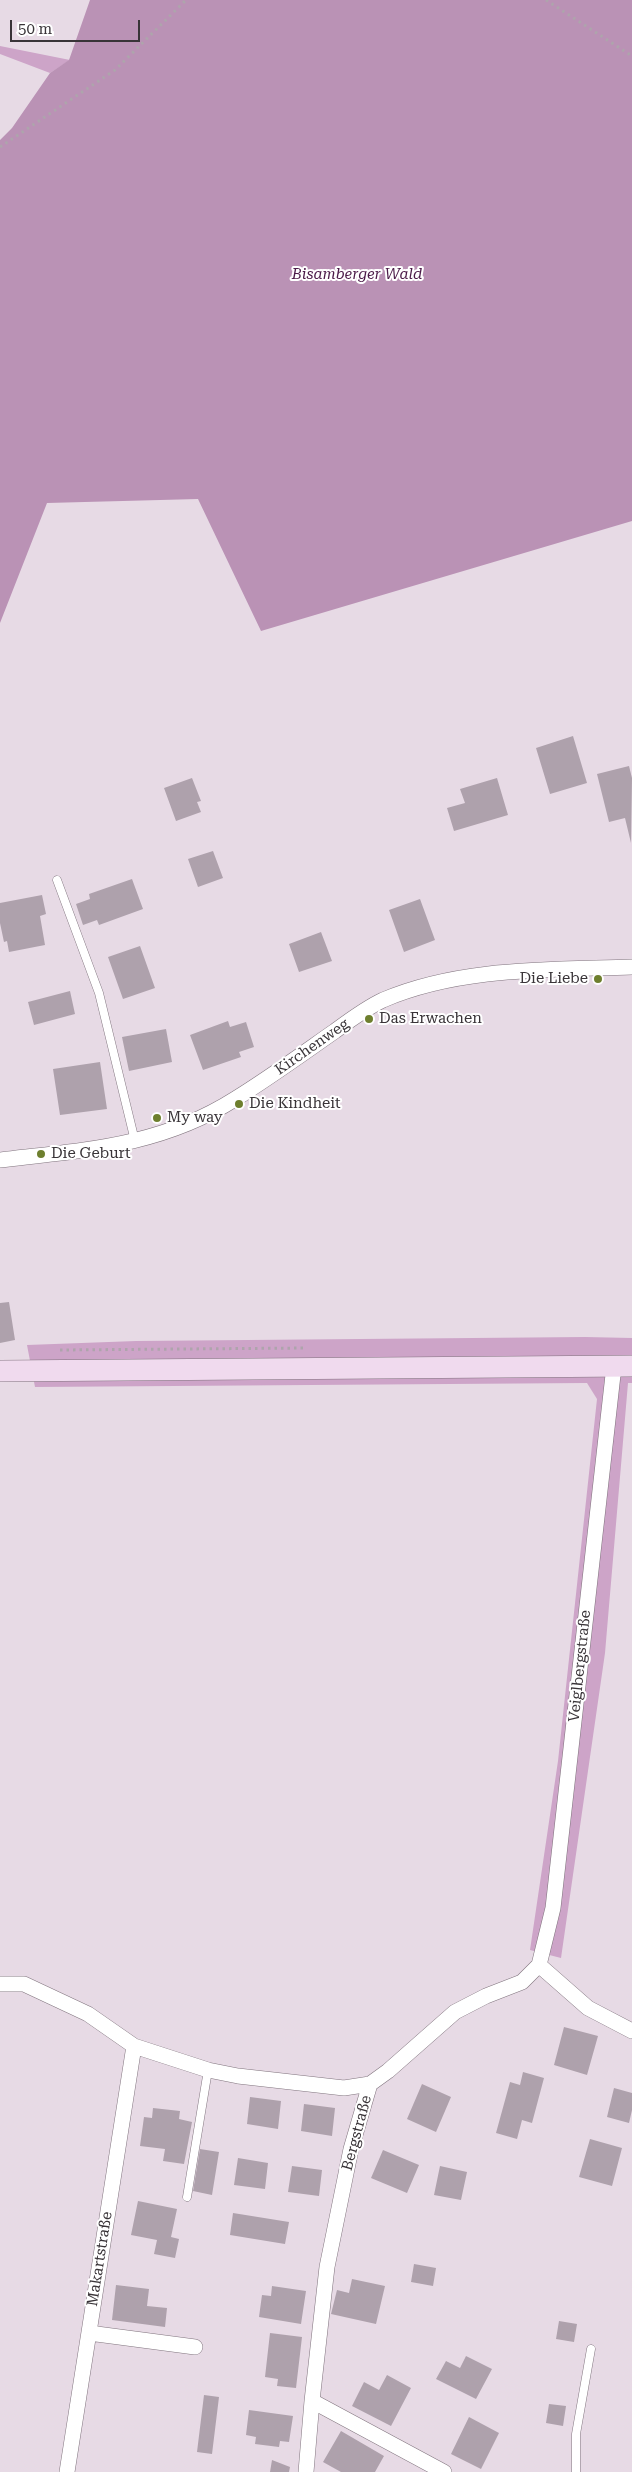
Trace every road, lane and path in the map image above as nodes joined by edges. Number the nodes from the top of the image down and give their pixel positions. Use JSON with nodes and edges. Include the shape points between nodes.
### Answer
{"nodes":[{"id":1,"x":186,"y":0,"type":"edge"},
{"id":2,"x":546,"y":0,"type":"edge"},
{"id":3,"x":632,"y":56,"type":"edge"},
{"id":4,"x":0,"y":147,"type":"edge"},
{"id":5,"x":57,"y":880,"type":"dead end"},
{"id":6,"x":632,"y":966,"type":"edge"},
{"id":7,"x":135,"y":1141,"type":"junction"},
{"id":8,"x":0,"y":1160,"type":"edge"},
{"id":9,"x":623,"y":1366,"type":"edge"},
{"id":10,"x":0,"y":1372,"type":"edge"},
{"id":11,"x":539,"y":1965,"type":"junction"},
{"id":12,"x":0,"y":1984,"type":"edge"},
{"id":13,"x":632,"y":2031,"type":"edge"},
{"id":14,"x":134,"y":2046,"type":"junction"},
{"id":15,"x":208,"y":2070,"type":"junction"},
{"id":16,"x":370,"y":2084,"type":"junction"},
{"id":17,"x":187,"y":2196,"type":"dead end"},
{"id":18,"x":89,"y":2333,"type":"junction"},
{"id":19,"x":195,"y":2347,"type":"dead end"},
{"id":20,"x":591,"y":2349,"type":"dead end"},
{"id":21,"x":312,"y":2401,"type":"junction"},
{"id":22,"x":67,"y":2472,"type":"edge"},
{"id":23,"x":306,"y":2472,"type":"edge"},
{"id":24,"x":444,"y":2472,"type":"edge"},
{"id":25,"x":576,"y":2472,"type":"edge"}],
"edges":[{"from":1,"to":4,"type":"path","via":[[114,70]]},
{"from":2,"to":3,"type":"path"},
{"from":5,"to":7,"type":"lane","via":[[99,993]]},
{"from":6,"to":7,"type":"street","name":"Kirchenweg","via":[[466,977],[406,992],[381,1001],[235,1100],[177,1130]]},
{"from":7,"to":8,"type":"street","name":"Kirchenweg"},
{"from":9,"to":10,"type":"main road"},
{"from":9,"to":11,"type":"street","name":"Veiglbergstraße","via":[[553,1908]]},
{"from":11,"to":13,"type":"street","via":[[588,2008]]},
{"from":11,"to":16,"type":"street","name":"Bergstraße","via":[[522,1982],[455,2012]]},
{"from":12,"to":14,"type":"street","via":[[24,1984],[88,2014]]},
{"from":14,"to":15,"type":"street"},
{"from":14,"to":18,"type":"street","name":"Makartstraße"},
{"from":15,"to":16,"type":"street","via":[[344,2088]]},
{"from":15,"to":17,"type":"lane"},
{"from":16,"to":21,"type":"street","name":"Bergstraße","via":[[351,2149],[332,2239]]},
{"from":18,"to":19,"type":"street"},
{"from":18,"to":22,"type":"street","name":"Makartstraße"},
{"from":20,"to":25,"type":"lane","via":[[576,2434]]},
{"from":21,"to":23,"type":"street","name":"Bergstraße"},
{"from":21,"to":24,"type":"street"}]}
